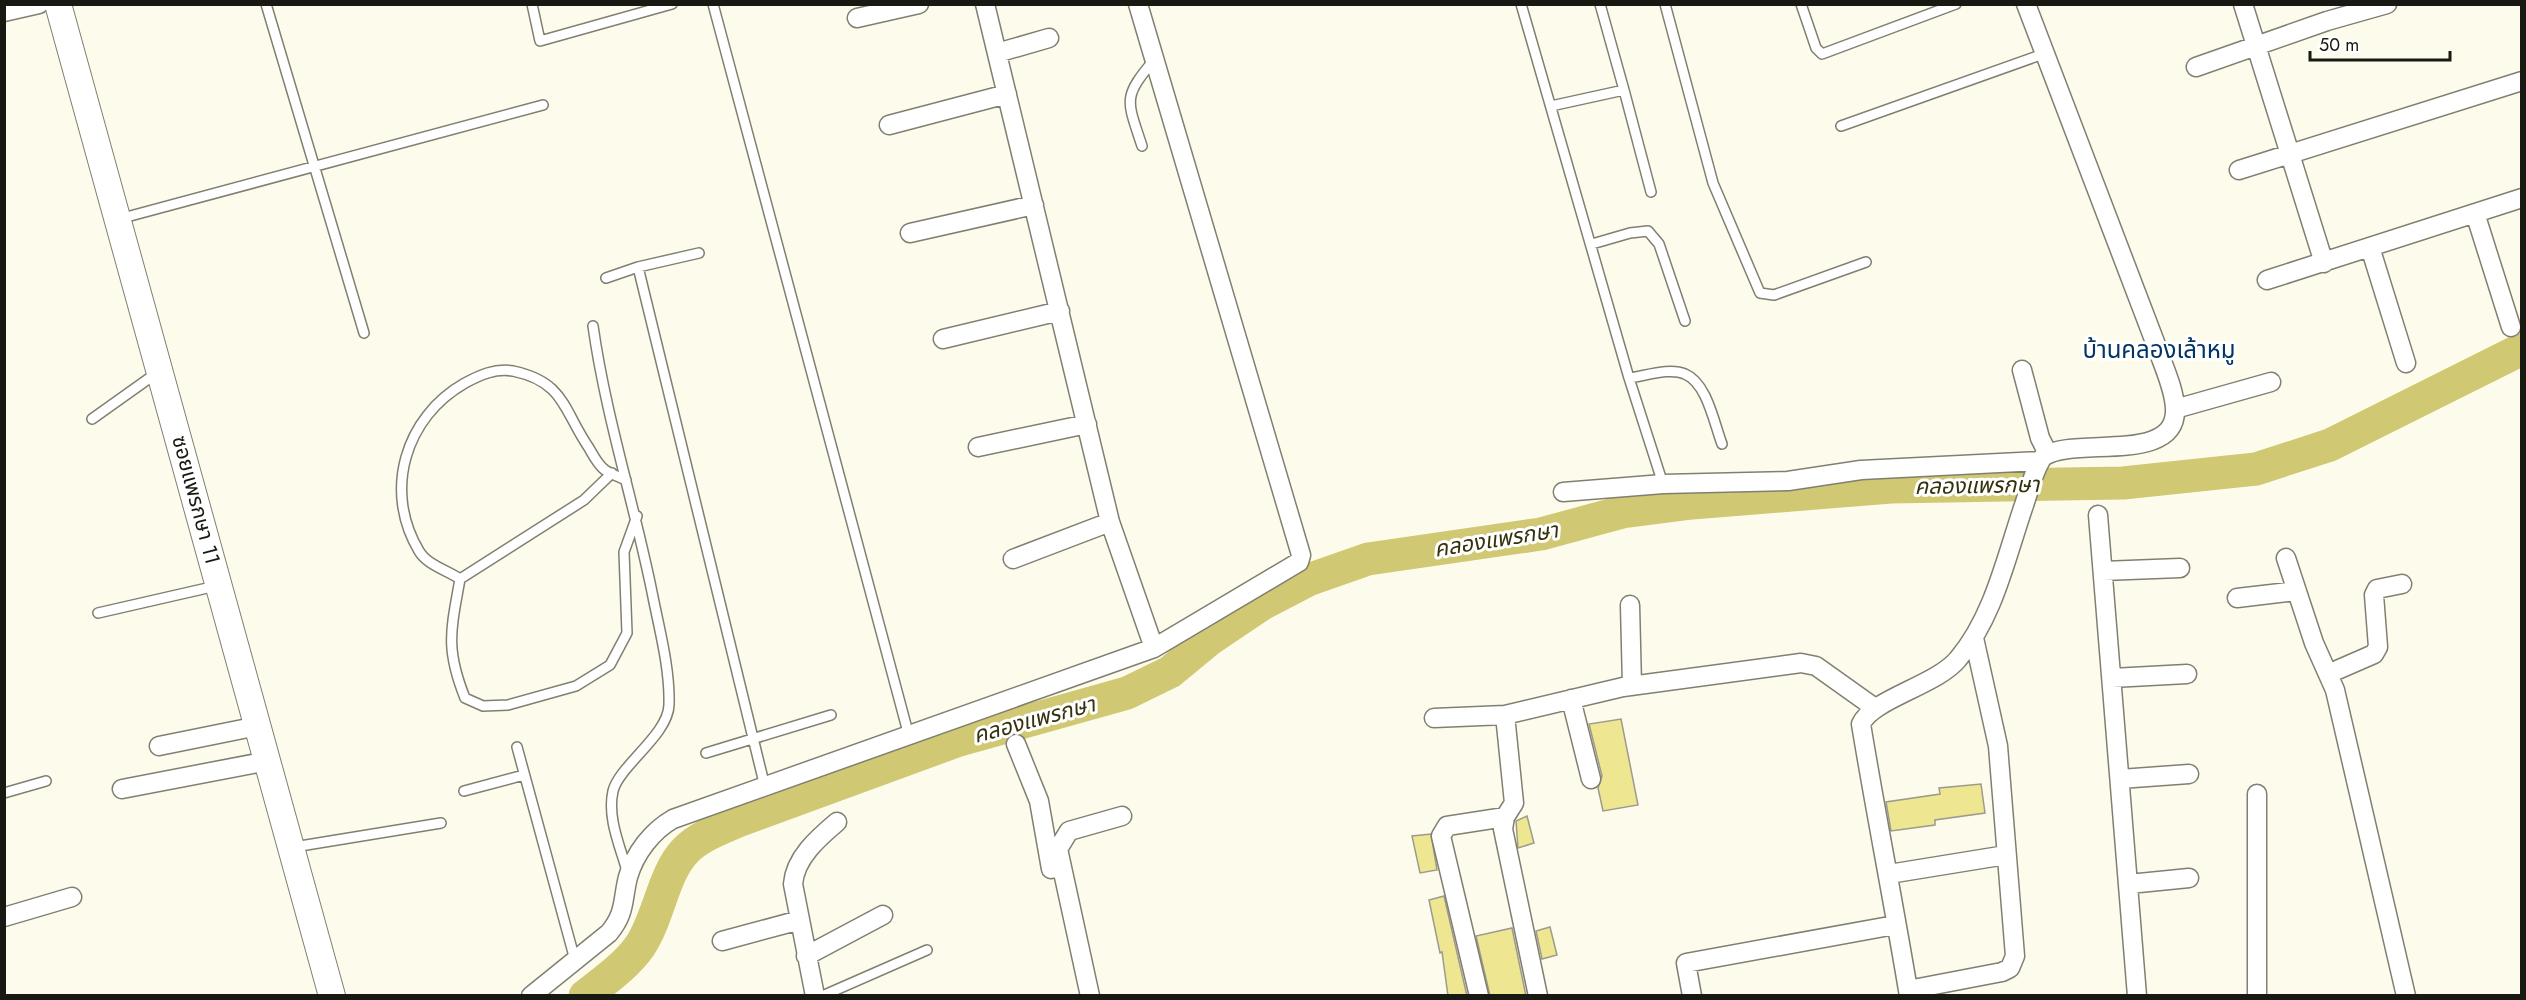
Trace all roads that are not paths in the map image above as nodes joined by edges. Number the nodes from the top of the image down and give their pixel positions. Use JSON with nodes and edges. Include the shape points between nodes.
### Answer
{"nodes":[{"id":1,"x":39,"y":4,"type":"edge"},
{"id":2,"x":58,"y":4,"type":"edge"},
{"id":3,"x":266,"y":4,"type":"edge"},
{"id":4,"x":532,"y":4,"type":"edge"},
{"id":5,"x":672,"y":4,"type":"edge"},
{"id":6,"x":712,"y":4,"type":"edge"},
{"id":7,"x":919,"y":4,"type":"edge"},
{"id":8,"x":985,"y":4,"type":"edge"},
{"id":9,"x":1138,"y":4,"type":"edge"},
{"id":10,"x":1521,"y":4,"type":"edge"},
{"id":11,"x":1600,"y":4,"type":"edge"},
{"id":12,"x":1665,"y":4,"type":"edge"},
{"id":13,"x":1801,"y":4,"type":"edge"},
{"id":14,"x":1956,"y":4,"type":"edge"},
{"id":15,"x":2026,"y":4,"type":"edge"},
{"id":16,"x":2243,"y":4,"type":"edge"},
{"id":17,"x":2388,"y":4,"type":"edge"},
{"id":18,"x":4,"y":12,"type":"edge"},
{"id":19,"x":857,"y":18,"type":"dead end"},
{"id":20,"x":1049,"y":38,"type":"dead end"},
{"id":21,"x":2256,"y":45,"type":"junction"},
{"id":22,"x":997,"y":53,"type":"junction"},
{"id":23,"x":2046,"y":53,"type":"junction"},
{"id":24,"x":1154,"y":60,"type":"junction"},
{"id":25,"x":2196,"y":67,"type":"dead end"},
{"id":26,"x":2522,"y":81,"type":"edge"},
{"id":27,"x":1624,"y":90,"type":"junction"},
{"id":28,"x":1007,"y":94,"type":"junction"},
{"id":29,"x":543,"y":105,"type":"dead end"},
{"id":30,"x":1551,"y":106,"type":"junction"},
{"id":31,"x":889,"y":126,"type":"dead end"},
{"id":32,"x":1841,"y":126,"type":"dead end"},
{"id":33,"x":1142,"y":146,"type":"dead end"},
{"id":34,"x":2290,"y":154,"type":"junction"},
{"id":35,"x":314,"y":167,"type":"junction"},
{"id":36,"x":2239,"y":170,"type":"dead end"},
{"id":37,"x":1651,"y":192,"type":"dead end"},
{"id":38,"x":2522,"y":198,"type":"edge"},
{"id":39,"x":1034,"y":205,"type":"junction"},
{"id":40,"x":2475,"y":213,"type":"junction"},
{"id":41,"x":119,"y":219,"type":"junction"},
{"id":42,"x":910,"y":233,"type":"dead end"},
{"id":43,"x":1592,"y":244,"type":"junction"},
{"id":44,"x":2370,"y":247,"type":"junction"},
{"id":45,"x":699,"y":253,"type":"dead end"},
{"id":46,"x":1866,"y":262,"type":"dead end"},
{"id":47,"x":2324,"y":263,"type":"junction"},
{"id":48,"x":638,"y":267,"type":"junction"},
{"id":49,"x":606,"y":278,"type":"dead end"},
{"id":50,"x":2267,"y":280,"type":"dead end"},
{"id":51,"x":1060,"y":311,"type":"junction"},
{"id":52,"x":1685,"y":321,"type":"dead end"},
{"id":53,"x":593,"y":326,"type":"dead end"},
{"id":54,"x":2511,"y":327,"type":"dead end"},
{"id":55,"x":364,"y":333,"type":"dead end"},
{"id":56,"x":943,"y":339,"type":"dead end"},
{"id":57,"x":2406,"y":363,"type":"dead end"},
{"id":58,"x":160,"y":370,"type":"junction"},
{"id":59,"x":2022,"y":370,"type":"dead end"},
{"id":60,"x":1629,"y":378,"type":"junction"},
{"id":61,"x":2271,"y":382,"type":"dead end"},
{"id":62,"x":2175,"y":409,"type":"junction"},
{"id":63,"x":92,"y":419,"type":"dead end"},
{"id":64,"x":1087,"y":424,"type":"junction"},
{"id":65,"x":1722,"y":444,"type":"dead end"},
{"id":66,"x":978,"y":447,"type":"dead end"},
{"id":67,"x":2042,"y":462,"type":"junction"},
{"id":68,"x":612,"y":473,"type":"junction"},
{"id":69,"x":626,"y":480,"type":"junction"},
{"id":70,"x":1663,"y":484,"type":"junction"},
{"id":71,"x":1563,"y":492,"type":"dead end"},
{"id":72,"x":2098,"y":514,"type":"dead end"},
{"id":73,"x":637,"y":516,"type":"junction"},
{"id":74,"x":1110,"y":522,"type":"junction"},
{"id":75,"x":2286,"y":558,"type":"dead end"},
{"id":76,"x":1013,"y":559,"type":"dead end"},
{"id":77,"x":2180,"y":567,"type":"dead end"},
{"id":78,"x":2103,"y":571,"type":"junction"},
{"id":79,"x":460,"y":579,"type":"junction"},
{"id":80,"x":2402,"y":584,"type":"dead end"},
{"id":81,"x":219,"y":585,"type":"junction"},
{"id":82,"x":2297,"y":591,"type":"junction"},
{"id":83,"x":2237,"y":598,"type":"dead end"},
{"id":84,"x":1630,"y":605,"type":"dead end"},
{"id":85,"x":98,"y":613,"type":"dead end"},
{"id":86,"x":1974,"y":638,"type":"junction"},
{"id":87,"x":1154,"y":648,"type":"junction"},
{"id":88,"x":2187,"y":674,"type":"dead end"},
{"id":89,"x":2328,"y":674,"type":"junction"},
{"id":90,"x":2112,"y":678,"type":"junction"},
{"id":91,"x":1632,"y":686,"type":"junction"},
{"id":92,"x":1571,"y":699,"type":"junction"},
{"id":93,"x":1875,"y":708,"type":"junction"},
{"id":94,"x":831,"y":715,"type":"dead end"},
{"id":95,"x":1505,"y":715,"type":"junction"},
{"id":96,"x":1434,"y":717,"type":"dead end"},
{"id":97,"x":258,"y":726,"type":"junction"},
{"id":98,"x":909,"y":736,"type":"junction"},
{"id":99,"x":753,"y":739,"type":"junction"},
{"id":100,"x":1016,"y":744,"type":"dead end"},
{"id":101,"x":159,"y":746,"type":"dead end"},
{"id":102,"x":517,"y":747,"type":"dead end"},
{"id":103,"x":706,"y":753,"type":"dead end"},
{"id":104,"x":268,"y":761,"type":"junction"},
{"id":105,"x":2189,"y":774,"type":"dead end"},
{"id":106,"x":525,"y":775,"type":"junction"},
{"id":107,"x":2120,"y":778,"type":"junction"},
{"id":108,"x":1591,"y":779,"type":"dead end"},
{"id":109,"x":46,"y":781,"type":"dead end"},
{"id":110,"x":765,"y":787,"type":"junction"},
{"id":111,"x":122,"y":789,"type":"dead end"},
{"id":112,"x":464,"y":791,"type":"dead end"},
{"id":113,"x":4,"y":793,"type":"edge"},
{"id":114,"x":2257,"y":794,"type":"dead end"},
{"id":115,"x":1122,"y":816,"type":"dead end"},
{"id":116,"x":1505,"y":817,"type":"junction"},
{"id":117,"x":837,"y":822,"type":"dead end"},
{"id":118,"x":441,"y":823,"type":"dead end"},
{"id":119,"x":292,"y":848,"type":"junction"},
{"id":120,"x":2006,"y":855,"type":"junction"},
{"id":121,"x":1889,"y":874,"type":"junction"},
{"id":122,"x":628,"y":876,"type":"junction"},
{"id":123,"x":2189,"y":878,"type":"dead end"},
{"id":124,"x":2128,"y":884,"type":"junction"},
{"id":125,"x":72,"y":897,"type":"dead end"},
{"id":126,"x":1069,"y":903,"type":"junction"},
{"id":127,"x":883,"y":915,"type":"dead end"},
{"id":128,"x":4,"y":917,"type":"edge"},
{"id":129,"x":800,"y":920,"type":"junction"},
{"id":130,"x":1895,"y":925,"type":"junction"},
{"id":131,"x":722,"y":941,"type":"dead end"},
{"id":132,"x":927,"y":950,"type":"dead end"},
{"id":133,"x":806,"y":956,"type":"junction"},
{"id":134,"x":575,"y":960,"type":"junction"},
{"id":135,"x":1908,"y":993,"type":"edge"},
{"id":136,"x":332,"y":996,"type":"edge"},
{"id":137,"x":531,"y":996,"type":"edge"},
{"id":138,"x":815,"y":996,"type":"edge"},
{"id":139,"x":822,"y":996,"type":"edge"},
{"id":140,"x":1090,"y":996,"type":"edge"},
{"id":141,"x":1479,"y":996,"type":"edge"},
{"id":142,"x":1538,"y":996,"type":"edge"},
{"id":143,"x":1692,"y":996,"type":"edge"},
{"id":144,"x":2137,"y":996,"type":"edge"},
{"id":145,"x":2257,"y":996,"type":"edge"},
{"id":146,"x":2406,"y":996,"type":"edge"}],
"edges":[{"from":1,"to":18,"type":"street"},
{"from":2,"to":41,"type":"street","name":"ซอยแพรกษา 11"},
{"from":3,"to":35,"type":"lane"},
{"from":4,"to":5,"type":"lane","via":[[540,41]]},
{"from":6,"to":98,"type":"lane"},
{"from":7,"to":19,"type":"street"},
{"from":8,"to":22,"type":"street"},
{"from":9,"to":24,"type":"street"},
{"from":10,"to":30,"type":"lane"},
{"from":11,"to":27,"type":"lane"},
{"from":12,"to":46,"type":"lane","via":[[1713,183],[1760,293],[1774,295]]},
{"from":13,"to":14,"type":"lane","via":[[1816,48],[1822,54]]},
{"from":15,"to":23,"type":"street"},
{"from":16,"to":21,"type":"street"},
{"from":17,"to":21,"type":"street"},
{"from":20,"to":22,"type":"street"},
{"from":21,"to":25,"type":"street"},
{"from":21,"to":34,"type":"street"},
{"from":22,"to":28,"type":"street"},
{"from":23,"to":32,"type":"lane"},
{"from":23,"to":62,"type":"street","via":[[2154,339]]},
{"from":24,"to":33,"type":"lane","via":[[1130,94],[1131,113]]},
{"from":24,"to":87,"type":"street","via":[[1301,555],[1293,566]]},
{"from":26,"to":34,"type":"street"},
{"from":27,"to":30,"type":"lane"},
{"from":27,"to":37,"type":"lane"},
{"from":28,"to":31,"type":"street"},
{"from":28,"to":39,"type":"street"},
{"from":29,"to":35,"type":"lane"},
{"from":30,"to":43,"type":"lane"},
{"from":34,"to":36,"type":"street"},
{"from":34,"to":47,"type":"street"},
{"from":35,"to":41,"type":"lane"},
{"from":35,"to":55,"type":"lane"},
{"from":38,"to":40,"type":"street"},
{"from":39,"to":42,"type":"street"},
{"from":39,"to":51,"type":"street"},
{"from":40,"to":44,"type":"street"},
{"from":40,"to":54,"type":"street"},
{"from":41,"to":58,"type":"street","name":"ซอยแพรกษา 11"},
{"from":43,"to":52,"type":"lane","via":[[1648,231],[1659,244]]},
{"from":43,"to":60,"type":"lane"},
{"from":44,"to":47,"type":"street"},
{"from":44,"to":57,"type":"street"},
{"from":45,"to":48,"type":"lane"},
{"from":47,"to":50,"type":"street"},
{"from":48,"to":49,"type":"lane"},
{"from":48,"to":99,"type":"lane"},
{"from":51,"to":56,"type":"street"},
{"from":51,"to":64,"type":"street"},
{"from":53,"to":69,"type":"lane","via":[[601,385]]},
{"from":58,"to":63,"type":"lane"},
{"from":58,"to":81,"type":"street","name":"ซอยแพรกษา 11"},
{"from":59,"to":67,"type":"street"},
{"from":60,"to":65,"type":"lane","via":[[1684,373],[1699,383]]},
{"from":60,"to":70,"type":"lane"},
{"from":61,"to":62,"type":"street"},
{"from":62,"to":67,"type":"street","via":[[2168,428],[2152,441],[2120,447],[2071,447]]},
{"from":64,"to":66,"type":"street"},
{"from":64,"to":74,"type":"street"},
{"from":67,"to":70,"type":"street","via":[[1860,470],[1788,482]]},
{"from":67,"to":86,"type":"street"},
{"from":68,"to":69,"type":"lane"},
{"from":68,"to":79,"type":"lane","via":[[584,500]]},
{"from":68,"to":79,"type":"lane","via":[[595,457],[562,399],[548,384],[512,371],[488,372],[446,395],[414,434],[405,452],[401,482],[405,522],[420,554]]},
{"from":69,"to":73,"type":"lane"},
{"from":70,"to":71,"type":"street"},
{"from":72,"to":78,"type":"street"},
{"from":73,"to":79,"type":"lane","via":[[624,552],[627,633],[610,665],[576,686],[508,705],[483,706],[465,698],[454,671],[449,632]]},
{"from":73,"to":122,"type":"lane","via":[[664,648],[669,707],[662,726],[613,789],[611,816]]},
{"from":74,"to":76,"type":"street"},
{"from":74,"to":87,"type":"street"},
{"from":75,"to":82,"type":"street"},
{"from":77,"to":78,"type":"street"},
{"from":78,"to":90,"type":"street"},
{"from":80,"to":89,"type":"street","via":[[2377,589],[2374,595],[2378,647],[2374,654]]},
{"from":81,"to":85,"type":"lane"},
{"from":81,"to":97,"type":"street","name":"ซอยแพรกษา 11"},
{"from":82,"to":83,"type":"street"},
{"from":82,"to":89,"type":"street"},
{"from":84,"to":91,"type":"street"},
{"from":86,"to":93,"type":"street","via":[[1957,661],[1943,671]]},
{"from":86,"to":120,"type":"street","via":[[1998,746]]},
{"from":87,"to":98,"type":"street"},
{"from":88,"to":90,"type":"street"},
{"from":89,"to":146,"type":"street"},
{"from":90,"to":107,"type":"street"},
{"from":91,"to":92,"type":"street"},
{"from":91,"to":93,"type":"street","via":[[1800,663],[1816,666]]},
{"from":92,"to":95,"type":"street"},
{"from":92,"to":108,"type":"street"},
{"from":93,"to":121,"type":"street","via":[[1862,724]]},
{"from":94,"to":99,"type":"lane"},
{"from":95,"to":96,"type":"street"},
{"from":95,"to":116,"type":"street","via":[[1514,803]]},
{"from":97,"to":101,"type":"street"},
{"from":97,"to":104,"type":"street","name":"ซอยแพรกษา 11"},
{"from":98,"to":110,"type":"street"},
{"from":99,"to":103,"type":"lane"},
{"from":99,"to":110,"type":"lane"},
{"from":100,"to":126,"type":"street","via":[[1039,801],[1054,884]]},
{"from":102,"to":106,"type":"lane"},
{"from":104,"to":111,"type":"street"},
{"from":104,"to":119,"type":"street","name":"ซอยแพรกษา 11"},
{"from":105,"to":107,"type":"street"},
{"from":106,"to":112,"type":"lane"},
{"from":106,"to":134,"type":"lane"},
{"from":107,"to":124,"type":"street"},
{"from":109,"to":113,"type":"lane"},
{"from":110,"to":122,"type":"street","via":[[673,819],[659,828],[647,840]]},
{"from":114,"to":145,"type":"street"},
{"from":115,"to":126,"type":"street","via":[[1075,828],[1061,840],[1058,849]]},
{"from":116,"to":141,"type":"street","via":[[1447,826],[1441,836]]},
{"from":116,"to":142,"type":"street","via":[[1505,844]]},
{"from":117,"to":129,"type":"street","via":[[808,849],[794,874]]},
{"from":118,"to":119,"type":"lane"},
{"from":119,"to":136,"type":"street","name":"ซอยแพรกษา 11"},
{"from":120,"to":121,"type":"street"},
{"from":120,"to":135,"type":"street","via":[[2014,963],[2001,972]]},
{"from":121,"to":130,"type":"street"},
{"from":122,"to":134,"type":"street","via":[[620,920]]},
{"from":123,"to":124,"type":"street"},
{"from":124,"to":144,"type":"street"},
{"from":125,"to":128,"type":"street"},
{"from":126,"to":140,"type":"street"},
{"from":127,"to":133,"type":"street"},
{"from":129,"to":131,"type":"street"},
{"from":129,"to":133,"type":"street"},
{"from":130,"to":135,"type":"street"},
{"from":130,"to":143,"type":"street","via":[[1686,963]]},
{"from":132,"to":139,"type":"lane"},
{"from":133,"to":138,"type":"street"},
{"from":134,"to":137,"type":"street"}]}
